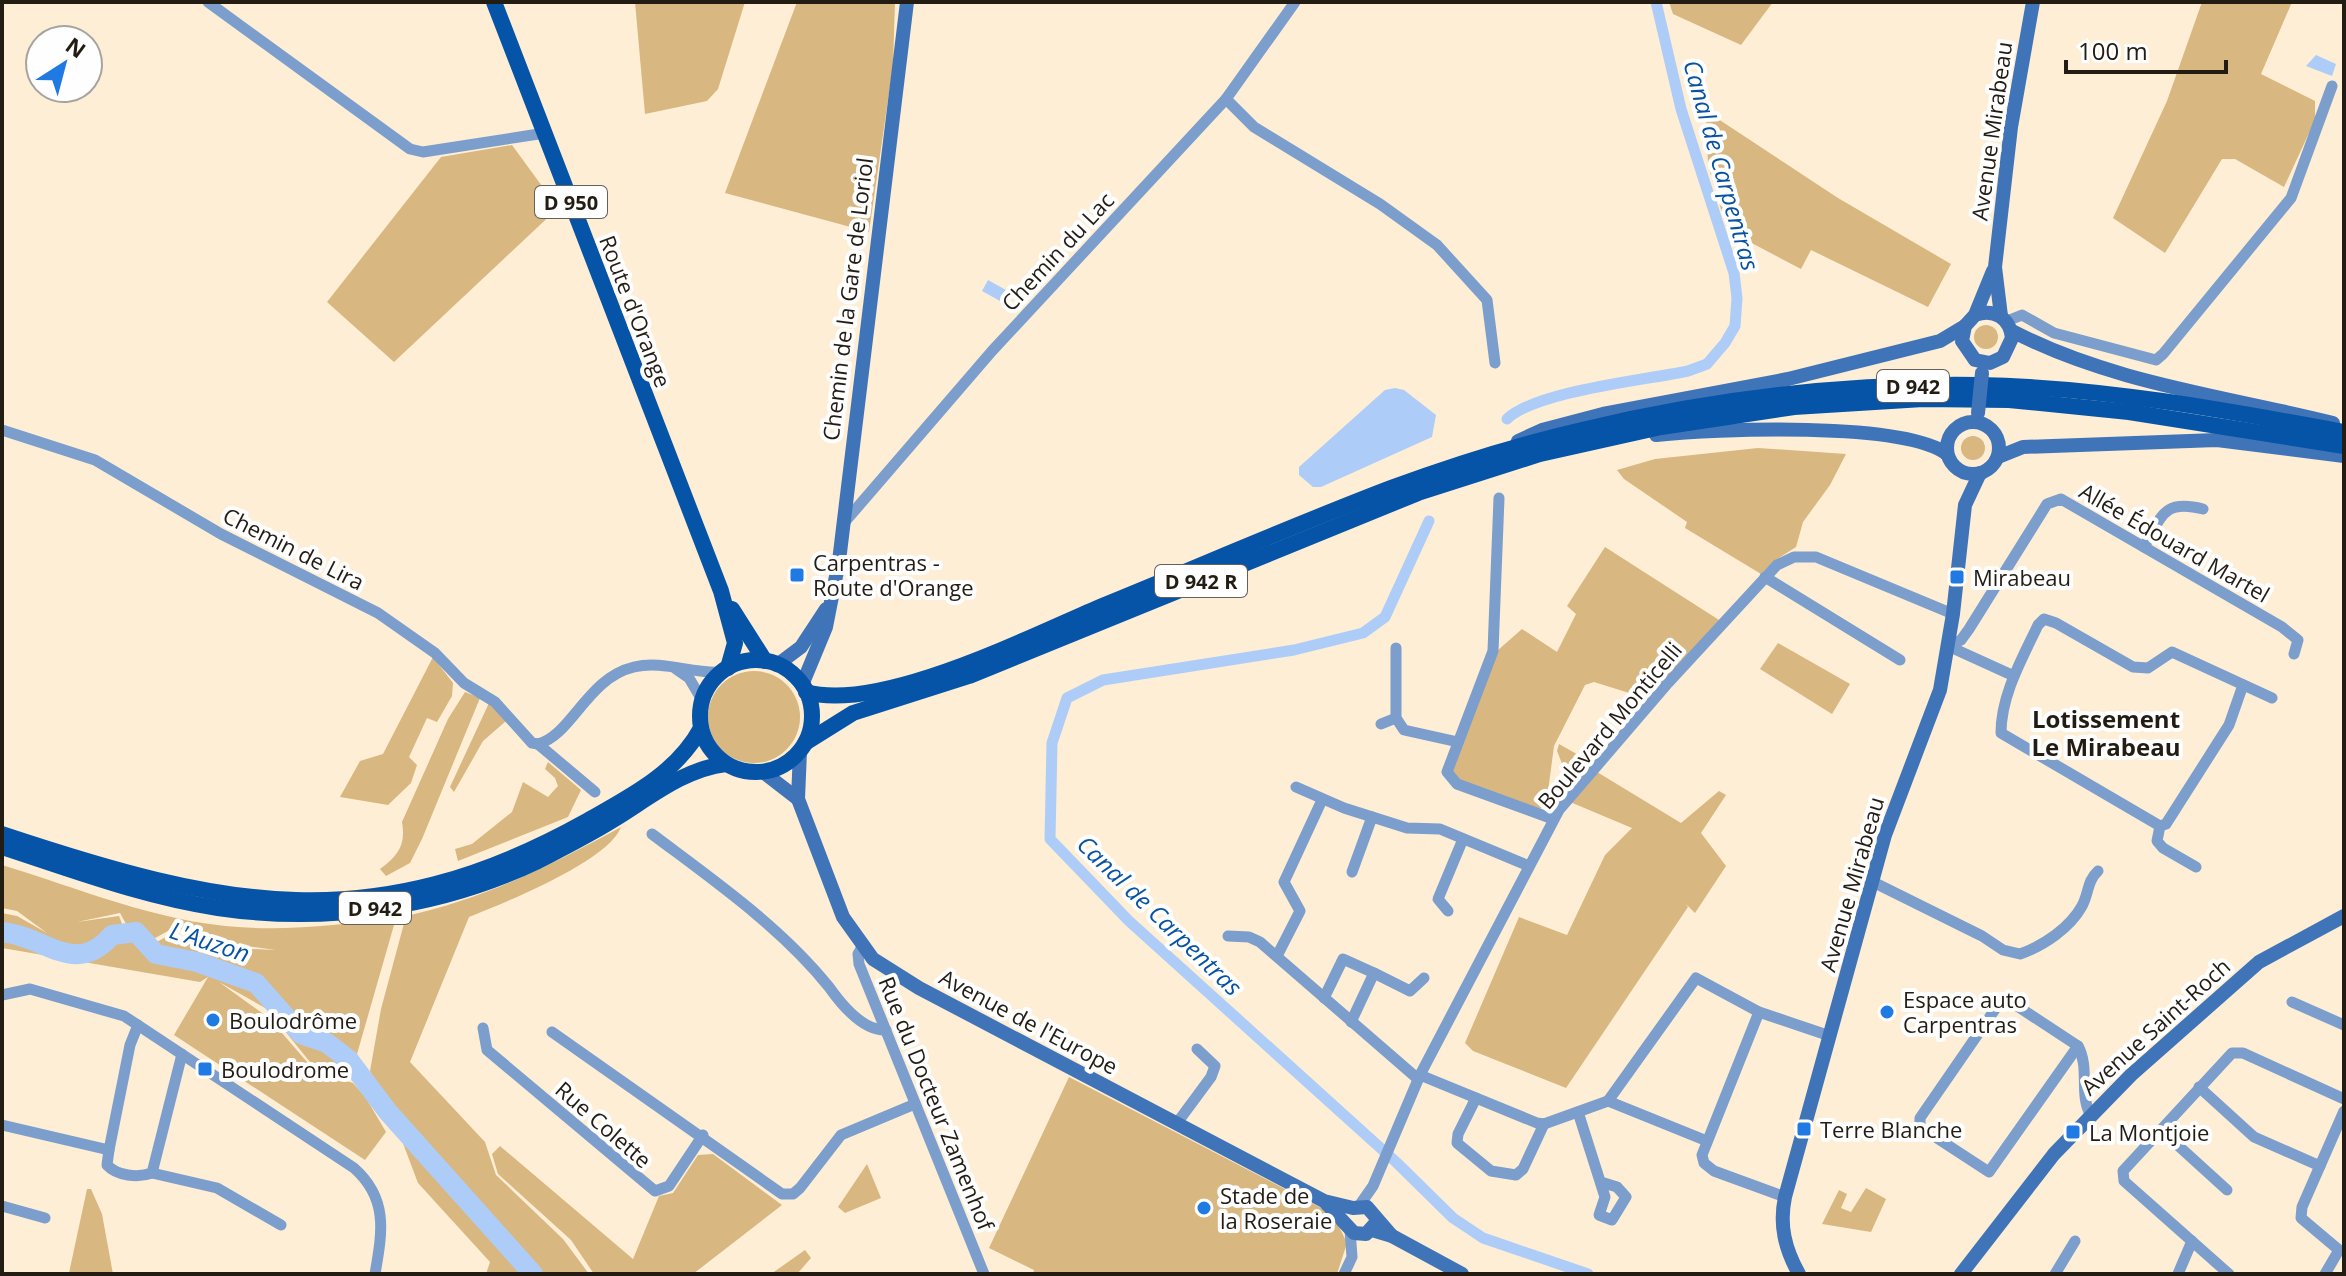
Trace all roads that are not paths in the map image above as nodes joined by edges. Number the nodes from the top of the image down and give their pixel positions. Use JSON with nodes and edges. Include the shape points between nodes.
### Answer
{"nodes":[{"id":1,"x":208,"y":2,"type":"edge"},
{"id":2,"x":494,"y":2,"type":"edge"},
{"id":3,"x":907,"y":2,"type":"edge"},
{"id":4,"x":1295,"y":2,"type":"edge"},
{"id":5,"x":2033,"y":2,"type":"edge"},
{"id":6,"x":2332,"y":86,"type":"dead end"},
{"id":7,"x":1226,"y":99,"type":"junction"},
{"id":8,"x":545,"y":133,"type":"junction"},
{"id":9,"x":1995,"y":267,"type":"junction"},
{"id":10,"x":1970,"y":320,"type":"junction"},
{"id":11,"x":2007,"y":323,"type":"junction"},
{"id":12,"x":1495,"y":363,"type":"dead end"},
{"id":13,"x":1982,"y":368,"type":"junction"},
{"id":14,"x":1977,"y":417,"type":"junction"},
{"id":15,"x":2344,"y":426,"type":"edge"},
{"id":16,"x":2,"y":430,"type":"edge"},
{"id":17,"x":2344,"y":432,"type":"edge"},
{"id":18,"x":1591,"y":442,"type":"junction"},
{"id":19,"x":2344,"y":446,"type":"edge"},
{"id":20,"x":1947,"y":454,"type":"junction"},
{"id":21,"x":1485,"y":456,"type":"junction"},
{"id":22,"x":2344,"y":456,"type":"edge"},
{"id":23,"x":1998,"y":457,"type":"junction"},
{"id":24,"x":1959,"y":470,"type":"junction"},
{"id":25,"x":1980,"y":473,"type":"junction"},
{"id":26,"x":1499,"y":498,"type":"dead end"},
{"id":27,"x":1965,"y":505,"type":"junction"},
{"id":28,"x":2203,"y":509,"type":"dead end"},
{"id":29,"x":843,"y":524,"type":"junction"},
{"id":30,"x":2144,"y":547,"type":"junction"},
{"id":31,"x":1765,"y":577,"type":"junction"},
{"id":32,"x":721,"y":591,"type":"junction"},
{"id":33,"x":830,"y":601,"type":"junction"},
{"id":34,"x":1953,"y":614,"type":"junction"},
{"id":35,"x":1948,"y":646,"type":"junction"},
{"id":36,"x":1396,"y":648,"type":"dead end"},
{"id":37,"x":2294,"y":654,"type":"dead end"},
{"id":38,"x":1900,"y":660,"type":"dead end"},
{"id":39,"x":771,"y":663,"type":"junction"},
{"id":40,"x":676,"y":669,"type":"junction"},
{"id":41,"x":724,"y":670,"type":"junction"},
{"id":42,"x":2014,"y":676,"type":"junction"},
{"id":43,"x":2243,"y":685,"type":"junction"},
{"id":44,"x":804,"y":688,"type":"junction"},
{"id":45,"x":2272,"y":698,"type":"dead end"},
{"id":46,"x":702,"y":700,"type":"junction"},
{"id":47,"x":1396,"y":718,"type":"junction"},
{"id":48,"x":1381,"y":724,"type":"dead end"},
{"id":49,"x":701,"y":728,"type":"junction"},
{"id":50,"x":1458,"y":742,"type":"junction"},
{"id":51,"x":807,"y":743,"type":"junction"},
{"id":52,"x":538,"y":744,"type":"junction"},
{"id":53,"x":726,"y":764,"type":"junction"},
{"id":54,"x":763,"y":772,"type":"junction"},
{"id":55,"x":1296,"y":787,"type":"dead end"},
{"id":56,"x":595,"y":792,"type":"dead end"},
{"id":57,"x":798,"y":799,"type":"junction"},
{"id":58,"x":1322,"y":800,"type":"junction"},
{"id":59,"x":1372,"y":817,"type":"junction"},
{"id":60,"x":1553,"y":819,"type":"junction"},
{"id":61,"x":2160,"y":826,"type":"junction"},
{"id":62,"x":2,"y":834,"type":"edge"},
{"id":63,"x":652,"y":834,"type":"dead end"},
{"id":64,"x":1463,"y":839,"type":"junction"},
{"id":65,"x":2,"y":847,"type":"edge"},
{"id":66,"x":1529,"y":866,"type":"junction"},
{"id":67,"x":2196,"y":867,"type":"dead end"},
{"id":68,"x":2098,"y":871,"type":"dead end"},
{"id":69,"x":1352,"y":872,"type":"dead end"},
{"id":70,"x":1873,"y":882,"type":"junction"},
{"id":71,"x":1448,"y":911,"type":"dead end"},
{"id":72,"x":2344,"y":917,"type":"edge"},
{"id":73,"x":1228,"y":936,"type":"dead end"},
{"id":74,"x":862,"y":947,"type":"junction"},
{"id":75,"x":1277,"y":956,"type":"junction"},
{"id":76,"x":1374,"y":973,"type":"junction"},
{"id":77,"x":1424,"y":978,"type":"dead end"},
{"id":78,"x":2,"y":995,"type":"edge"},
{"id":79,"x":1324,"y":998,"type":"junction"},
{"id":80,"x":2292,"y":1002,"type":"dead end"},
{"id":81,"x":1759,"y":1012,"type":"junction"},
{"id":82,"x":1351,"y":1022,"type":"junction"},
{"id":83,"x":138,"y":1025,"type":"junction"},
{"id":84,"x":2344,"y":1025,"type":"edge"},
{"id":85,"x":483,"y":1028,"type":"dead end"},
{"id":86,"x":886,"y":1030,"type":"junction"},
{"id":87,"x":552,"y":1032,"type":"dead end"},
{"id":88,"x":1830,"y":1036,"type":"junction"},
{"id":89,"x":2078,"y":1046,"type":"junction"},
{"id":90,"x":1197,"y":1049,"type":"dead end"},
{"id":91,"x":182,"y":1054,"type":"junction"},
{"id":92,"x":1419,"y":1077,"type":"junction"},
{"id":93,"x":2199,"y":1087,"type":"junction"},
{"id":94,"x":1476,"y":1098,"type":"junction"},
{"id":95,"x":2344,"y":1099,"type":"edge"},
{"id":96,"x":1608,"y":1101,"type":"junction"},
{"id":97,"x":915,"y":1104,"type":"junction"},
{"id":98,"x":2344,"y":1111,"type":"edge"},
{"id":99,"x":1578,"y":1112,"type":"junction"},
{"id":100,"x":2090,"y":1114,"type":"junction"},
{"id":101,"x":1177,"y":1123,"type":"junction"},
{"id":102,"x":1544,"y":1124,"type":"junction"},
{"id":103,"x":2,"y":1125,"type":"edge"},
{"id":104,"x":2161,"y":1130,"type":"junction"},
{"id":105,"x":703,"y":1135,"type":"junction"},
{"id":106,"x":2338,"y":1139,"type":"edge"},
{"id":107,"x":1707,"y":1141,"type":"junction"},
{"id":108,"x":109,"y":1150,"type":"junction"},
{"id":109,"x":2320,"y":1166,"type":"junction"},
{"id":110,"x":152,"y":1173,"type":"junction"},
{"id":111,"x":1601,"y":1182,"type":"dead end"},
{"id":112,"x":2227,"y":1190,"type":"dead end"},
{"id":113,"x":1785,"y":1197,"type":"junction"},
{"id":114,"x":2,"y":1206,"type":"edge"},
{"id":115,"x":45,"y":1218,"type":"dead end"},
{"id":116,"x":1362,"y":1220,"type":"junction"},
{"id":117,"x":281,"y":1225,"type":"dead end"},
{"id":118,"x":2075,"y":1241,"type":"dead end"},
{"id":119,"x":2192,"y":1241,"type":"junction"},
{"id":120,"x":2342,"y":1249,"type":"edge"},
{"id":121,"x":375,"y":1274,"type":"edge"},
{"id":122,"x":984,"y":1274,"type":"edge"},
{"id":123,"x":1344,"y":1274,"type":"edge"},
{"id":124,"x":1353,"y":1274,"type":"edge"},
{"id":125,"x":1462,"y":1274,"type":"edge"},
{"id":126,"x":1799,"y":1274,"type":"edge"},
{"id":127,"x":1961,"y":1274,"type":"edge"},
{"id":128,"x":2055,"y":1274,"type":"edge"},
{"id":129,"x":2178,"y":1274,"type":"edge"},
{"id":130,"x":2229,"y":1274,"type":"edge"},
{"id":131,"x":2325,"y":1274,"type":"edge"}],
"edges":[{"from":1,"to":8,"type":"street","via":[[410,149],[423,152]]},
{"from":2,"to":8,"type":"main road","name":"Route d'Orange","number":"D 950"},
{"from":3,"to":29,"type":"main road","name":"Chemin de la Gare de Loriol"},
{"from":4,"to":7,"type":"street","name":"Chemin du Lac"},
{"from":5,"to":9,"type":"main road","name":"Avenue Mirabeau","via":[[2011,127]]},
{"from":6,"to":11,"type":"street","via":[[2291,198],[2156,360],[2054,333],[2022,315]]},
{"from":7,"to":12,"type":"street","via":[[1254,127],[1437,245],[1487,300]]},
{"from":7,"to":29,"type":"street","name":"Chemin du Lac","via":[[992,351]]},
{"from":8,"to":32,"type":"main road","name":"Route d'Orange","number":"D 950"},
{"from":9,"to":10,"type":"main road"},
{"from":9,"to":11,"type":"main road"},
{"from":10,"to":11,"type":"main road","via":[[1984,312]]},
{"from":10,"to":13,"type":"main road","via":[[1964,348]]},
{"from":10,"to":21,"type":"main road","via":[[1940,341],[1603,414],[1542,430]]},
{"from":11,"to":13,"type":"main road","via":[[2011,345],[2003,357]]},
{"from":11,"to":15,"type":"main road","via":[[2037,344],[2183,392]]},
{"from":13,"to":14,"type":"main road","bridge":true},
{"from":14,"to":20,"type":"main road","via":[[1951,433]]},
{"from":14,"to":23,"type":"main road","via":[[1996,434]]},
{"from":16,"to":52,"type":"street","name":"Chemin de Lira","via":[[95,460],[221,534],[378,613],[495,702],[526,738]]},
{"from":17,"to":21,"type":"main road","number":"D 942","via":[[2072,391],[1918,386],[1802,393],[1646,416]]},
{"from":18,"to":19,"type":"main road","number":"D 942 R","via":[[1794,407],[1923,399],[2086,407]]},
{"from":18,"to":20,"type":"main road","via":[[1752,429],[1921,440]]},
{"from":18,"to":51,"type":"main road","number":"D 942 R","via":[[1418,493],[969,676],[853,713]]},
{"from":20,"to":24,"type":"main road"},
{"from":21,"to":44,"type":"main road","number":"D 942","via":[[1390,489],[942,672],[862,692],[826,695]]},
{"from":22,"to":23,"type":"main road","via":[[2190,440],[2023,447]]},
{"from":23,"to":25,"type":"main road"},
{"from":24,"to":25,"type":"main road"},
{"from":24,"to":27,"type":"main road"},
{"from":25,"to":27,"type":"main road"},
{"from":26,"to":50,"type":"street","via":[[1493,651]]},
{"from":27,"to":34,"type":"main road","name":"Avenue Mirabeau"},
{"from":28,"to":30,"type":"street","via":[[2181,503],[2165,510]]},
{"from":29,"to":33,"type":"main road","name":"Chemin de la Gare de Loriol"},
{"from":30,"to":35,"type":"street","name":"Allée Édouard Martel","via":[[2061,499],[2047,504],[1969,629]]},
{"from":30,"to":37,"type":"street","name":"Allée Édouard Martel","via":[[2282,627],[2298,640]]},
{"from":31,"to":34,"type":"street","name":"Boulevard Monticelli","via":[[1777,565],[1805,555]]},
{"from":31,"to":38,"type":"street"},
{"from":31,"to":60,"type":"street","name":"Boulevard Monticelli"},
{"from":32,"to":39,"type":"main road","name":"Route d'Orange","number":"D 950"},
{"from":32,"to":41,"type":"main road","name":"Route d'Orange","number":"D 950","via":[[735,643]]},
{"from":33,"to":39,"type":"main road","name":"Chemin de la Gare de Loriol","via":[[801,647]]},
{"from":33,"to":44,"type":"main road","name":"Chemin de la Gare de Loriol"},
{"from":34,"to":35,"type":"main road","name":"Avenue Mirabeau"},
{"from":35,"to":42,"type":"street"},
{"from":35,"to":70,"type":"main road","name":"Avenue Mirabeau","via":[[1934,711],[1891,818]]},
{"from":36,"to":47,"type":"street"},
{"from":39,"to":41,"type":"main road","via":[[752,661]]},
{"from":39,"to":44,"type":"main road","number":"D 950"},
{"from":40,"to":41,"type":"street"},
{"from":40,"to":46,"type":"street","via":[[689,678]]},
{"from":40,"to":52,"type":"street","via":[[648,665],[617,672]]},
{"from":41,"to":46,"type":"main road","number":"D 950"},
{"from":42,"to":43,"type":"street","via":[[2044,619],[2133,667],[2148,668],[2172,652]]},
{"from":42,"to":61,"type":"street","via":[[2001,733]]},
{"from":43,"to":45,"type":"street"},
{"from":43,"to":61,"type":"street","via":[[2229,725]]},
{"from":44,"to":51,"type":"main road","via":[[812,712]]},
{"from":46,"to":49,"type":"main road"},
{"from":47,"to":48,"type":"street"},
{"from":47,"to":50,"type":"street","via":[[1404,730]]},
{"from":49,"to":53,"type":"main road","via":[[710,748]]},
{"from":49,"to":62,"type":"main road","number":"D 942","via":[[670,769],[580,825],[503,863],[401,893],[326,900],[218,895],[98,866]]},
{"from":50,"to":60,"type":"street","via":[[1447,772],[1457,784]]},
{"from":51,"to":54,"type":"main road","via":[[790,761]]},
{"from":51,"to":57,"type":"main road","name":"Avenue de l'Europe"},
{"from":52,"to":56,"type":"street","name":"Chemin de Lira"},
{"from":53,"to":54,"type":"main road"},
{"from":53,"to":65,"type":"main road","number":"D 942","via":[[683,776],[597,829],[486,883],[359,911],[219,908]]},
{"from":54,"to":57,"type":"main road"},
{"from":55,"to":58,"type":"street"},
{"from":57,"to":74,"type":"main road","name":"Avenue de l'Europe","via":[[843,917]]},
{"from":58,"to":59,"type":"street"},
{"from":58,"to":75,"type":"street","via":[[1284,882],[1300,911]]},
{"from":59,"to":64,"type":"street","via":[[1407,828],[1440,829]]},
{"from":59,"to":69,"type":"street"},
{"from":60,"to":66,"type":"street","name":"Boulevard Monticelli"},
{"from":61,"to":67,"type":"street","via":[[2157,841],[2163,848]]},
{"from":63,"to":86,"type":"street","via":[[802,955],[863,1021]]},
{"from":64,"to":66,"type":"street"},
{"from":64,"to":71,"type":"street","via":[[1438,899]]},
{"from":66,"to":92,"type":"street","name":"Boulevard Monticelli"},
{"from":68,"to":70,"type":"street","via":[[2072,919],[2020,954]]},
{"from":70,"to":88,"type":"main road","name":"Avenue Mirabeau"},
{"from":72,"to":100,"type":"main road","name":"Avenue Saint-Roch","via":[[2242,975]]},
{"from":73,"to":75,"type":"street","via":[[1249,937]]},
{"from":74,"to":86,"type":"street","name":"Rue du Docteur Zamenhof","via":[[859,964]]},
{"from":74,"to":101,"type":"main road","name":"Avenue de l'Europe","via":[[899,977]]},
{"from":75,"to":79,"type":"street"},
{"from":76,"to":77,"type":"street","via":[[1410,991]]},
{"from":76,"to":79,"type":"street","via":[[1343,959]]},
{"from":76,"to":82,"type":"street"},
{"from":78,"to":83,"type":"street","via":[[30,989],[115,1011]]},
{"from":79,"to":82,"type":"street"},
{"from":80,"to":84,"type":"street"},
{"from":81,"to":88,"type":"street"},
{"from":81,"to":96,"type":"street","via":[[1696,978]]},
{"from":81,"to":107,"type":"street"},
{"from":82,"to":92,"type":"street"},
{"from":83,"to":91,"type":"street"},
{"from":83,"to":108,"type":"street"},
{"from":85,"to":105,"type":"street","name":"Rue Colette","via":[[487,1050],[655,1191],[669,1186]]},
{"from":86,"to":97,"type":"street","name":"Rue du Docteur Zamenhof"},
{"from":87,"to":105,"type":"street","name":"Rue Colette"},
{"from":88,"to":113,"type":"main road","name":"Avenue Mirabeau"},
{"from":89,"to":89,"type":"street","via":[[2011,1002],[1998,1005],[1920,1118],[1920,1127],[1989,1172]]},
{"from":89,"to":100,"type":"street"},
{"from":90,"to":101,"type":"street","via":[[1215,1066]]},
{"from":91,"to":110,"type":"street"},
{"from":91,"to":121,"type":"street","via":[[364,1177],[380,1208],[383,1231]]},
{"from":92,"to":94,"type":"street"},
{"from":92,"to":116,"type":"street","name":"Boulevard Monticelli"},
{"from":93,"to":95,"type":"street","via":[[2237,1052]]},
{"from":93,"to":104,"type":"street"},
{"from":93,"to":109,"type":"street","via":[[2254,1137]]},
{"from":94,"to":102,"type":"street"},
{"from":94,"to":102,"type":"street","via":[[1457,1143],[1491,1171],[1516,1175],[1523,1169]]},
{"from":96,"to":99,"type":"street"},
{"from":96,"to":107,"type":"street"},
{"from":97,"to":105,"type":"street","name":"Rue Colette","via":[[841,1135],[793,1194],[782,1194]]},
{"from":97,"to":122,"type":"street","name":"Rue du Docteur Zamenhof"},
{"from":98,"to":106,"type":"street"},
{"from":99,"to":102,"type":"street"},
{"from":99,"to":111,"type":"street"},
{"from":100,"to":127,"type":"main road","name":"Avenue Saint-Roch","via":[[2026,1187]]},
{"from":101,"to":116,"type":"main road","name":"Avenue de l'Europe"},
{"from":103,"to":108,"type":"street"},
{"from":104,"to":112,"type":"street"},
{"from":104,"to":119,"type":"street","via":[[2121,1176]]},
{"from":106,"to":109,"type":"street"},
{"from":107,"to":113,"type":"street","via":[[1702,1155],[1714,1171]]},
{"from":108,"to":110,"type":"street","via":[[107,1165],[112,1171],[141,1177]]},
{"from":109,"to":120,"type":"street","via":[[2301,1218]]},
{"from":110,"to":117,"type":"street","via":[[217,1188]]},
{"from":113,"to":126,"type":"main road","name":"Avenue Mirabeau","via":[[1785,1243]]},
{"from":114,"to":115,"type":"street"},
{"from":116,"to":123,"type":"street"},
{"from":116,"to":124,"type":"street"},
{"from":116,"to":125,"type":"main road","name":"Avenue de l'Europe"},
{"from":118,"to":128,"type":"street"},
{"from":119,"to":129,"type":"street"},
{"from":119,"to":130,"type":"street"},
{"from":120,"to":131,"type":"street"}]}
